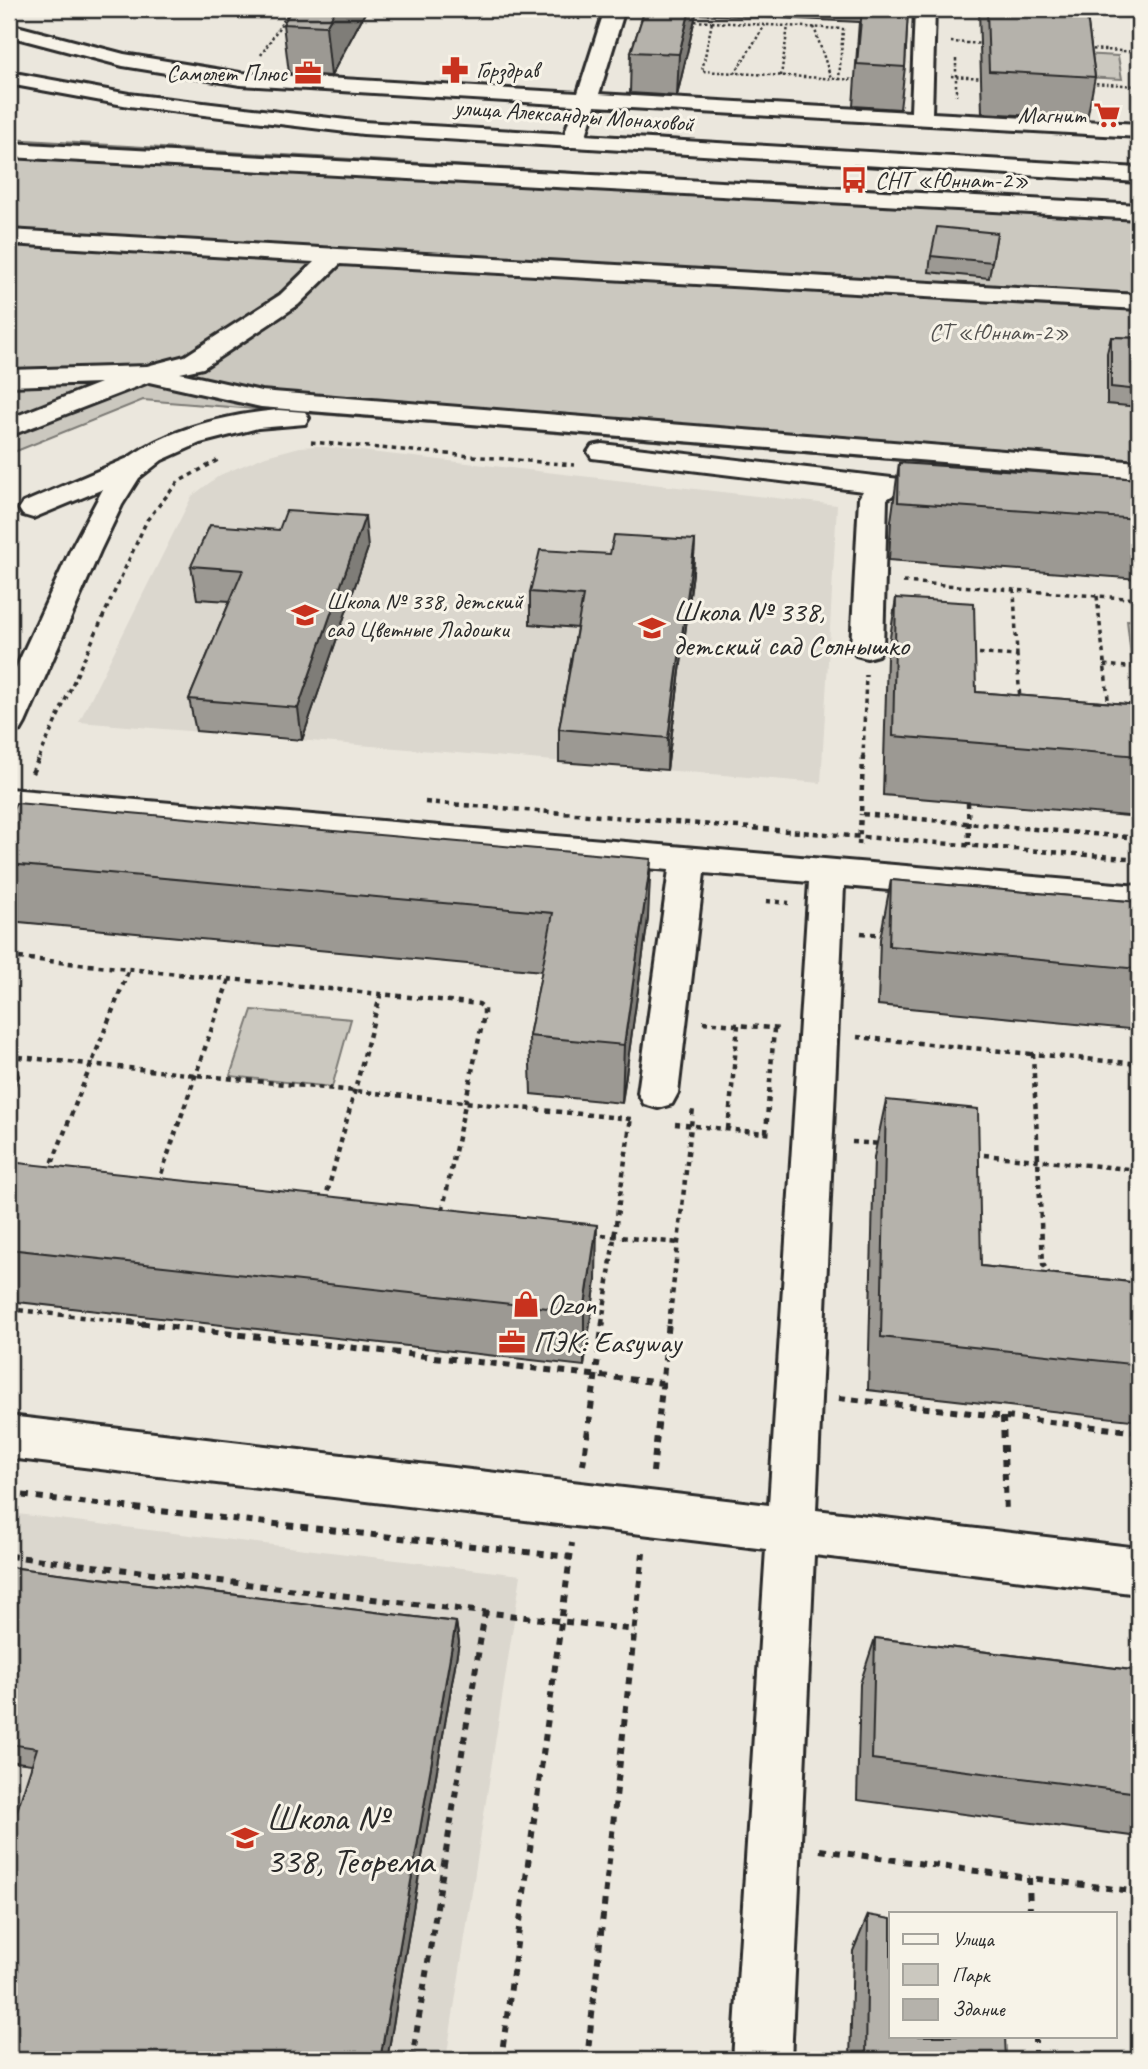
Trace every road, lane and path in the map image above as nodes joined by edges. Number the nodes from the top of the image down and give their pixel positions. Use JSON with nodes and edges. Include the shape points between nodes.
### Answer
{"nodes":[{"id":1,"x":378,"y":9,"type":"edge"},
{"id":2,"x":925,"y":9,"type":"edge"},
{"id":3,"x":955,"y":9,"type":"edge"},
{"id":4,"x":1125,"y":9,"type":"edge"},
{"id":5,"x":1139,"y":9,"type":"edge"},
{"id":6,"x":995,"y":11,"type":"edge"},
{"id":7,"x":613,"y":15,"type":"edge"},
{"id":8,"x":955,"y":20,"type":"dead end"},
{"id":9,"x":688,"y":21,"type":"edge"},
{"id":10,"x":712,"y":22,"type":"junction"},
{"id":11,"x":765,"y":25,"type":"junction"},
{"id":12,"x":788,"y":26,"type":"junction"},
{"id":13,"x":814,"y":27,"type":"junction"},
{"id":14,"x":9,"y":30,"type":"edge"},
{"id":15,"x":955,"y":32,"type":"dead end"},
{"id":16,"x":956,"y":43,"type":"dead end"},
{"id":17,"x":980,"y":44,"type":"dead end"},
{"id":18,"x":994,"y":45,"type":"edge"},
{"id":19,"x":1077,"y":49,"type":"edge"},
{"id":20,"x":1139,"y":52,"type":"edge"},
{"id":21,"x":956,"y":54,"type":"dead end"},
{"id":22,"x":9,"y":62,"type":"edge"},
{"id":23,"x":735,"y":73,"type":"junction"},
{"id":24,"x":781,"y":76,"type":"junction"},
{"id":25,"x":981,"y":77,"type":"dead end"},
{"id":26,"x":9,"y":78,"type":"edge"},
{"id":27,"x":831,"y":78,"type":"junction"},
{"id":28,"x":992,"y":78,"type":"edge"},
{"id":29,"x":839,"y":79,"type":"junction"},
{"id":30,"x":864,"y":80,"type":"edge"},
{"id":31,"x":1082,"y":83,"type":"edge"},
{"id":32,"x":1139,"y":86,"type":"edge"},
{"id":33,"x":9,"y":93,"type":"edge"},
{"id":34,"x":129,"y":100,"type":"junction"},
{"id":35,"x":587,"y":100,"type":"junction"},
{"id":36,"x":922,"y":119,"type":"junction"},
{"id":37,"x":957,"y":121,"type":"junction"},
{"id":38,"x":1139,"y":131,"type":"edge"},
{"id":39,"x":573,"y":142,"type":"junction"},
{"id":40,"x":9,"y":150,"type":"edge"},
{"id":41,"x":1139,"y":175,"type":"edge"},
{"id":42,"x":1139,"y":187,"type":"edge"},
{"id":43,"x":1139,"y":212,"type":"edge"},
{"id":44,"x":9,"y":237,"type":"edge"},
{"id":45,"x":334,"y":256,"type":"junction"},
{"id":46,"x":1139,"y":302,"type":"edge"},
{"id":47,"x":147,"y":374,"type":"junction"},
{"id":48,"x":9,"y":378,"type":"edge"},
{"id":49,"x":182,"y":419,"type":"junction"},
{"id":50,"x":9,"y":428,"type":"edge"},
{"id":51,"x":299,"y":441,"type":"dead end"},
{"id":52,"x":228,"y":455,"type":"dead end"},
{"id":53,"x":137,"y":465,"type":"junction"},
{"id":54,"x":582,"y":466,"type":"dead end"},
{"id":55,"x":1139,"y":470,"type":"edge"},
{"id":56,"x":889,"y":486,"type":"junction"},
{"id":57,"x":931,"y":489,"type":"edge"},
{"id":58,"x":21,"y":507,"type":"edge"},
{"id":59,"x":76,"y":513,"type":"dead end"},
{"id":60,"x":903,"y":582,"type":"dead end"},
{"id":61,"x":1014,"y":590,"type":"junction"},
{"id":62,"x":1097,"y":596,"type":"junction"},
{"id":63,"x":1139,"y":599,"type":"edge"},
{"id":64,"x":867,"y":648,"type":"joint"},
{"id":65,"x":965,"y":652,"type":"edge"},
{"id":66,"x":1017,"y":656,"type":"junction"},
{"id":67,"x":1104,"y":665,"type":"junction"},
{"id":68,"x":1139,"y":668,"type":"edge"},
{"id":69,"x":1020,"y":705,"type":"edge"},
{"id":70,"x":1110,"y":719,"type":"edge"},
{"id":71,"x":9,"y":723,"type":"edge"},
{"id":72,"x":45,"y":774,"type":"dead end"},
{"id":73,"x":20,"y":786,"type":"edge"},
{"id":74,"x":421,"y":802,"type":"dead end"},
{"id":75,"x":968,"y":802,"type":"edge"},
{"id":76,"x":1136,"y":817,"type":"dead end"},
{"id":77,"x":968,"y":824,"type":"junction"},
{"id":78,"x":724,"y":825,"type":"junction"},
{"id":79,"x":1139,"y":838,"type":"edge"},
{"id":80,"x":969,"y":845,"type":"junction"},
{"id":81,"x":1139,"y":846,"type":"edge"},
{"id":82,"x":1139,"y":859,"type":"edge"},
{"id":83,"x":704,"y":861,"type":"junction"},
{"id":84,"x":827,"y":872,"type":"junction"},
{"id":85,"x":1139,"y":899,"type":"edge"},
{"id":86,"x":856,"y":932,"type":"dead end"},
{"id":87,"x":895,"y":936,"type":"edge"},
{"id":88,"x":9,"y":957,"type":"edge"},
{"id":89,"x":129,"y":969,"type":"junction"},
{"id":90,"x":229,"y":979,"type":"junction"},
{"id":91,"x":381,"y":993,"type":"junction"},
{"id":92,"x":704,"y":1009,"type":"dead end"},
{"id":93,"x":738,"y":1025,"type":"dead end"},
{"id":94,"x":774,"y":1029,"type":"dead end"},
{"id":95,"x":701,"y":1035,"type":"dead end"},
{"id":96,"x":877,"y":1039,"type":"dead end"},
{"id":97,"x":1032,"y":1054,"type":"junction"},
{"id":98,"x":9,"y":1056,"type":"edge"},
{"id":99,"x":1139,"y":1064,"type":"edge"},
{"id":100,"x":91,"y":1065,"type":"junction"},
{"id":101,"x":196,"y":1075,"type":"junction"},
{"id":102,"x":355,"y":1091,"type":"junction"},
{"id":103,"x":694,"y":1099,"type":"dead end"},
{"id":104,"x":466,"y":1102,"type":"junction"},
{"id":105,"x":650,"y":1110,"type":"junction"},
{"id":106,"x":631,"y":1119,"type":"junction"},
{"id":107,"x":691,"y":1125,"type":"junction"},
{"id":108,"x":729,"y":1129,"type":"junction"},
{"id":109,"x":766,"y":1133,"type":"junction"},
{"id":110,"x":812,"y":1138,"type":"junction"},
{"id":111,"x":888,"y":1145,"type":"edge"},
{"id":112,"x":970,"y":1153,"type":"edge"},
{"id":113,"x":1038,"y":1160,"type":"junction"},
{"id":114,"x":1139,"y":1170,"type":"edge"},
{"id":115,"x":66,"y":1177,"type":"edge"},
{"id":116,"x":169,"y":1188,"type":"edge"},
{"id":117,"x":337,"y":1206,"type":"edge"},
{"id":118,"x":454,"y":1219,"type":"edge"},
{"id":119,"x":589,"y":1233,"type":"edge"},
{"id":120,"x":614,"y":1236,"type":"junction"},
{"id":121,"x":678,"y":1243,"type":"junction"},
{"id":122,"x":1052,"y":1278,"type":"edge"},
{"id":123,"x":9,"y":1310,"type":"edge"},
{"id":124,"x":595,"y":1376,"type":"junction"},
{"id":125,"x":662,"y":1384,"type":"junction"},
{"id":126,"x":839,"y":1398,"type":"dead end"},
{"id":127,"x":1003,"y":1417,"type":"junction"},
{"id":128,"x":1139,"y":1432,"type":"edge"},
{"id":129,"x":9,"y":1437,"type":"edge"},
{"id":130,"x":9,"y":1494,"type":"edge"},
{"id":131,"x":577,"y":1504,"type":"junction"},
{"id":132,"x":648,"y":1513,"type":"junction"},
{"id":133,"x":1006,"y":1518,"type":"dead end"},
{"id":134,"x":791,"y":1530,"type":"junction"},
{"id":135,"x":9,"y":1556,"type":"edge"},
{"id":136,"x":570,"y":1557,"type":"junction"},
{"id":137,"x":1139,"y":1572,"type":"edge"},
{"id":138,"x":485,"y":1612,"type":"junction"},
{"id":139,"x":562,"y":1621,"type":"junction"},
{"id":140,"x":635,"y":1630,"type":"junction"},
{"id":141,"x":856,"y":1855,"type":"dead end"},
{"id":142,"x":1029,"y":1878,"type":"junction"},
{"id":143,"x":1139,"y":1892,"type":"edge"},
{"id":144,"x":1030,"y":1912,"type":"edge"},
{"id":145,"x":1035,"y":2038,"type":"edge"},
{"id":146,"x":412,"y":2060,"type":"edge"},
{"id":147,"x":501,"y":2060,"type":"edge"},
{"id":148,"x":587,"y":2060,"type":"edge"},
{"id":149,"x":762,"y":2060,"type":"edge"},
{"id":150,"x":1035,"y":2060,"type":"edge"}],
"edges":[{"from":1,"to":7,"type":"path"},
{"from":2,"to":36,"type":"main road"},
{"from":3,"to":6,"type":"path"},
{"from":3,"to":8,"type":"path"},
{"from":4,"to":5,"type":"main road"},
{"from":7,"to":35,"type":"main road"},
{"from":9,"to":10,"type":"path"},
{"from":10,"to":11,"type":"path"},
{"from":10,"to":23,"type":"path","via":[[702,71]]},
{"from":11,"to":12,"type":"path"},
{"from":11,"to":23,"type":"path"},
{"from":12,"to":13,"type":"path"},
{"from":12,"to":24,"type":"path"},
{"from":13,"to":27,"type":"path"},
{"from":13,"to":29,"type":"path","via":[[843,29]]},
{"from":14,"to":35,"type":"main road","via":[[112,58],[229,78]]},
{"from":15,"to":16,"type":"path"},
{"from":17,"to":18,"type":"path"},
{"from":19,"to":20,"type":"path"},
{"from":21,"to":37,"type":"path"},
{"from":22,"to":34,"type":"main road"},
{"from":23,"to":24,"type":"path"},
{"from":24,"to":27,"type":"path"},
{"from":25,"to":28,"type":"path"},
{"from":26,"to":34,"type":"main road","name":"улица Александры Монаховой"},
{"from":27,"to":29,"type":"path"},
{"from":29,"to":30,"type":"path"},
{"from":31,"to":32,"type":"path"},
{"from":33,"to":42,"type":"main road","name":"улица Александры Монаховой","via":[[135,115],[360,139]]},
{"from":34,"to":39,"type":"main road","name":"улица Александры Монаховой","via":[[363,128]]},
{"from":35,"to":36,"type":"main road"},
{"from":35,"to":39,"type":"main road"},
{"from":36,"to":37,"type":"main road"},
{"from":37,"to":38,"type":"main road"},
{"from":39,"to":41,"type":"main road","name":"улица Александры Монаховой"},
{"from":40,"to":43,"type":"main road"},
{"from":44,"to":45,"type":"main road"},
{"from":45,"to":46,"type":"main road"},
{"from":45,"to":47,"type":"main road","via":[[289,300],[194,362]]},
{"from":47,"to":48,"type":"main road"},
{"from":47,"to":49,"type":"main road"},
{"from":47,"to":50,"type":"main road"},
{"from":47,"to":55,"type":"main road","via":[[261,399]]},
{"from":49,"to":53,"type":"main road","via":[[178,442]]},
{"from":49,"to":56,"type":"main road","via":[[230,425],[289,417]]},
{"from":51,"to":54,"type":"path"},
{"from":52,"to":73,"type":"path","via":[[178,482],[147,520]]},
{"from":53,"to":58,"type":"main road"},
{"from":53,"to":71,"type":"main road","via":[[110,500],[33,659]]},
{"from":56,"to":57,"type":"main road"},
{"from":56,"to":64,"type":"main road","via":[[873,498]]},
{"from":58,"to":59,"type":"main road"},
{"from":60,"to":61,"type":"path"},
{"from":61,"to":62,"type":"path"},
{"from":61,"to":66,"type":"path"},
{"from":62,"to":63,"type":"path"},
{"from":62,"to":67,"type":"path"},
{"from":64,"to":77,"type":"path","via":[[860,814]]},
{"from":65,"to":66,"type":"path"},
{"from":66,"to":69,"type":"path"},
{"from":67,"to":68,"type":"path"},
{"from":67,"to":70,"type":"path"},
{"from":72,"to":73,"type":"path"},
{"from":73,"to":83,"type":"main road"},
{"from":74,"to":78,"type":"path"},
{"from":75,"to":77,"type":"path"},
{"from":76,"to":79,"type":"path"},
{"from":77,"to":79,"type":"path"},
{"from":77,"to":80,"type":"path"},
{"from":78,"to":80,"type":"path"},
{"from":78,"to":83,"type":"path"},
{"from":79,"to":81,"type":"path"},
{"from":80,"to":82,"type":"path"},
{"from":83,"to":84,"type":"main road"},
{"from":83,"to":105,"type":"main road"},
{"from":84,"to":85,"type":"main road"},
{"from":84,"to":110,"type":"main road"},
{"from":86,"to":87,"type":"path"},
{"from":88,"to":89,"type":"path"},
{"from":89,"to":90,"type":"path"},
{"from":89,"to":100,"type":"path"},
{"from":90,"to":91,"type":"path"},
{"from":90,"to":101,"type":"path"},
{"from":91,"to":102,"type":"path"},
{"from":91,"to":104,"type":"path","via":[[468,1002],[484,1009]]},
{"from":92,"to":95,"type":"path"},
{"from":93,"to":108,"type":"path"},
{"from":94,"to":109,"type":"path"},
{"from":96,"to":97,"type":"path"},
{"from":97,"to":99,"type":"path"},
{"from":97,"to":113,"type":"path"},
{"from":98,"to":100,"type":"path"},
{"from":100,"to":101,"type":"path"},
{"from":100,"to":115,"type":"path","via":[[53,1161],[57,1174]]},
{"from":101,"to":102,"type":"path"},
{"from":101,"to":116,"type":"path","via":[[156,1187]]},
{"from":102,"to":104,"type":"path"},
{"from":102,"to":117,"type":"path","via":[[324,1205]]},
{"from":103,"to":107,"type":"path"},
{"from":104,"to":106,"type":"path"},
{"from":104,"to":118,"type":"path","via":[[441,1217]]},
{"from":105,"to":106,"type":"path"},
{"from":105,"to":106,"type":"path"},
{"from":105,"to":107,"type":"path"},
{"from":106,"to":120,"type":"path"},
{"from":107,"to":108,"type":"path"},
{"from":107,"to":121,"type":"path"},
{"from":108,"to":109,"type":"path"},
{"from":109,"to":110,"type":"path"},
{"from":110,"to":111,"type":"path"},
{"from":110,"to":134,"type":"main road"},
{"from":112,"to":113,"type":"path"},
{"from":113,"to":114,"type":"path"},
{"from":113,"to":122,"type":"path","via":[[1043,1264]]},
{"from":119,"to":120,"type":"path"},
{"from":120,"to":121,"type":"path"},
{"from":120,"to":124,"type":"path"},
{"from":121,"to":125,"type":"path"},
{"from":123,"to":124,"type":"path"},
{"from":124,"to":125,"type":"path"},
{"from":124,"to":131,"type":"path"},
{"from":125,"to":132,"type":"path"},
{"from":126,"to":127,"type":"path"},
{"from":127,"to":128,"type":"path"},
{"from":127,"to":133,"type":"path"},
{"from":129,"to":131,"type":"main road"},
{"from":130,"to":136,"type":"path"},
{"from":131,"to":132,"type":"main road"},
{"from":131,"to":136,"type":"path"},
{"from":132,"to":134,"type":"main road"},
{"from":132,"to":140,"type":"path"},
{"from":134,"to":137,"type":"main road"},
{"from":134,"to":149,"type":"main road"},
{"from":135,"to":138,"type":"path"},
{"from":136,"to":139,"type":"path"},
{"from":138,"to":139,"type":"path"},
{"from":138,"to":146,"type":"path"},
{"from":139,"to":140,"type":"path"},
{"from":139,"to":147,"type":"path"},
{"from":140,"to":148,"type":"path"},
{"from":141,"to":142,"type":"path"},
{"from":142,"to":143,"type":"path"},
{"from":142,"to":144,"type":"path"},
{"from":145,"to":150,"type":"path"}]}
